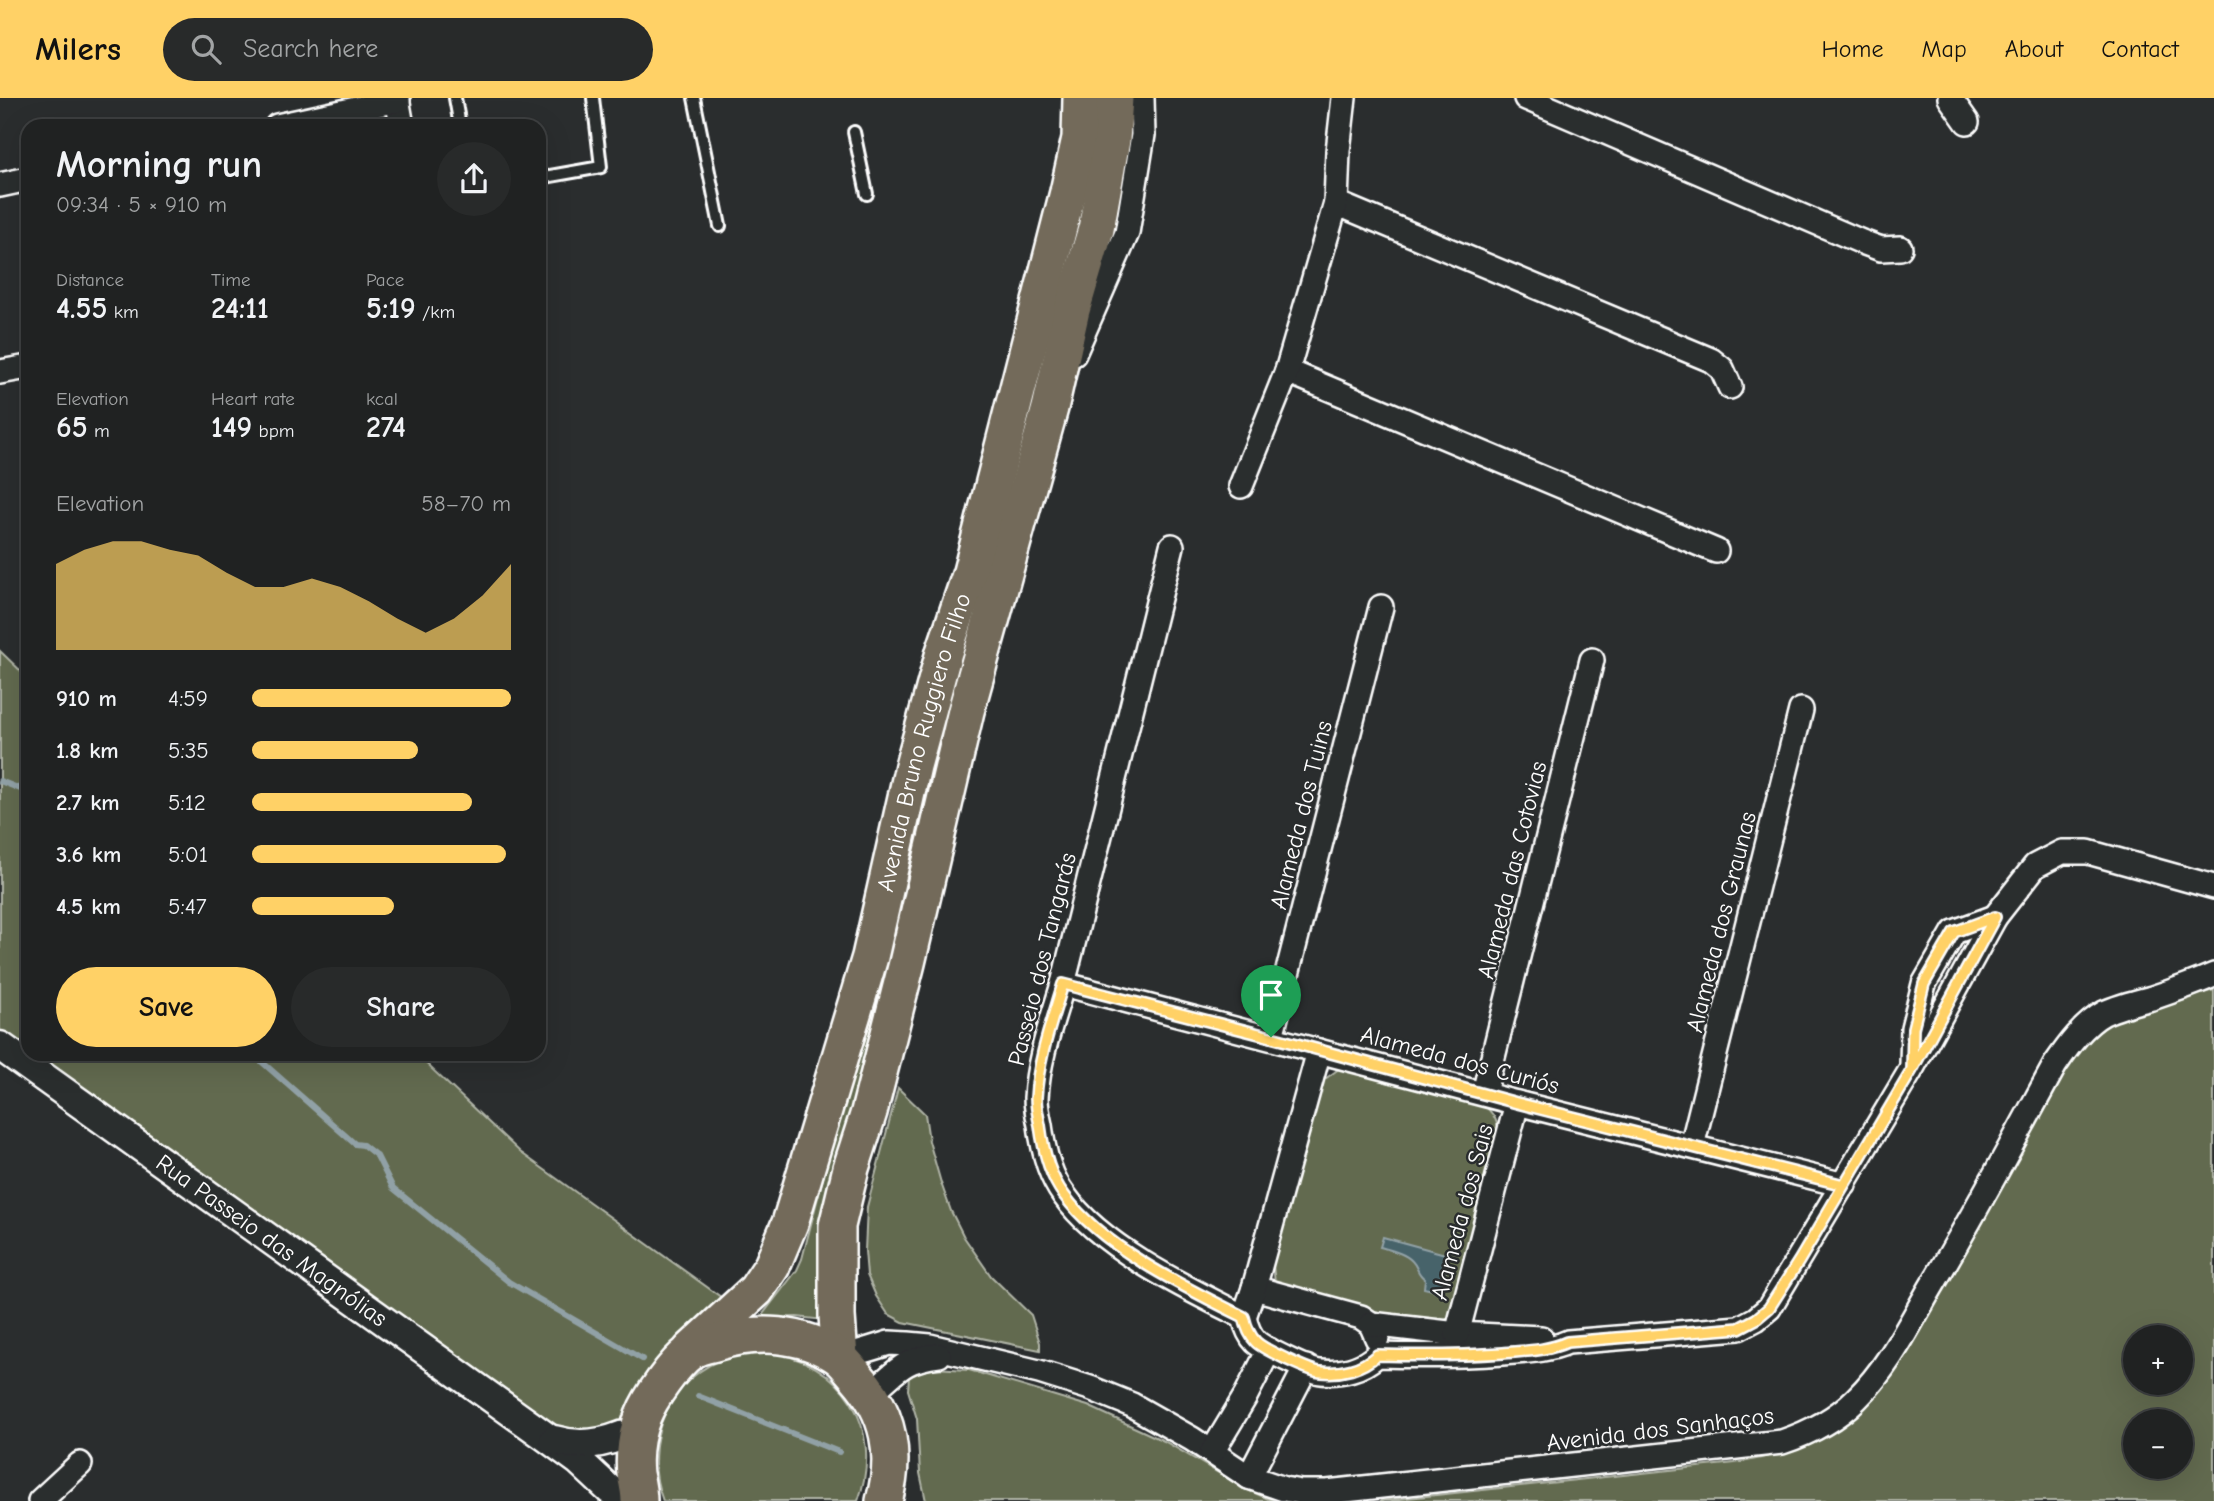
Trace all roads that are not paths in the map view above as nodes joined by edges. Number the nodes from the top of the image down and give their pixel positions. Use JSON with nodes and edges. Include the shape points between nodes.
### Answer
{"nodes":[{"id":1,"x":455,"y":98,"type":"edge"},
{"id":2,"x":593,"y":98,"type":"edge"},
{"id":3,"x":694,"y":98,"type":"edge"},
{"id":4,"x":1082,"y":98,"type":"edge"},
{"id":5,"x":1115,"y":98,"type":"edge"},
{"id":6,"x":1142,"y":98,"type":"edge"},
{"id":7,"x":1344,"y":98,"type":"edge"},
{"id":8,"x":1526,"y":98,"type":"edge"},
{"id":9,"x":1950,"y":98,"type":"edge"},
{"id":10,"x":397,"y":99,"type":"edge"},
{"id":11,"x":308,"y":119,"type":"edge"},
{"id":12,"x":401,"y":119,"type":"edge"},
{"id":13,"x":459,"y":119,"type":"edge"},
{"id":14,"x":1967,"y":121,"type":"dead end"},
{"id":15,"x":854,"y":132,"type":"dead end"},
{"id":16,"x":546,"y":177,"type":"edge"},
{"id":17,"x":21,"y":180,"type":"edge"},
{"id":18,"x":0,"y":185,"type":"edge"},
{"id":19,"x":867,"y":194,"type":"dead end"},
{"id":20,"x":1335,"y":203,"type":"junction"},
{"id":21,"x":720,"y":226,"type":"dead end"},
{"id":22,"x":1900,"y":247,"type":"dead end"},
{"id":23,"x":21,"y":368,"type":"edge"},
{"id":24,"x":1287,"y":371,"type":"junction"},
{"id":25,"x":0,"y":372,"type":"edge"},
{"id":26,"x":1730,"y":387,"type":"dead end"},
{"id":27,"x":1050,"y":408,"type":"junction"},
{"id":28,"x":1241,"y":486,"type":"dead end"},
{"id":29,"x":1172,"y":546,"type":"dead end"},
{"id":30,"x":1716,"y":551,"type":"dead end"},
{"id":31,"x":1381,"y":607,"type":"dead end"},
{"id":32,"x":1592,"y":660,"type":"dead end"},
{"id":33,"x":1801,"y":710,"type":"dead end"},
{"id":34,"x":2214,"y":887,"type":"edge"},
{"id":35,"x":1995,"y":917,"type":"junction"},
{"id":36,"x":870,"y":957,"type":"junction"},
{"id":37,"x":907,"y":963,"type":"junction"},
{"id":38,"x":2214,"y":975,"type":"edge"},
{"id":39,"x":1063,"y":984,"type":"junction"},
{"id":40,"x":1271,"y":1037,"type":"junction"},
{"id":41,"x":0,"y":1046,"type":"edge"},
{"id":42,"x":1319,"y":1051,"type":"junction"},
{"id":43,"x":1912,"y":1070,"type":"junction"},
{"id":44,"x":1484,"y":1093,"type":"junction"},
{"id":45,"x":1517,"y":1103,"type":"junction"},
{"id":46,"x":1692,"y":1146,"type":"junction"},
{"id":47,"x":1844,"y":1185,"type":"junction"},
{"id":48,"x":1254,"y":1288,"type":"junction"},
{"id":49,"x":1244,"y":1317,"type":"junction"},
{"id":50,"x":1371,"y":1324,"type":"junction"},
{"id":51,"x":1457,"y":1335,"type":"junction"},
{"id":52,"x":1567,"y":1342,"type":"junction"},
{"id":53,"x":691,"y":1350,"type":"junction"},
{"id":54,"x":1269,"y":1350,"type":"junction"},
{"id":55,"x":953,"y":1353,"type":"junction"},
{"id":56,"x":1377,"y":1355,"type":"junction"},
{"id":57,"x":840,"y":1357,"type":"junction"},
{"id":58,"x":1306,"y":1367,"type":"junction"},
{"id":59,"x":871,"y":1393,"type":"junction"},
{"id":60,"x":545,"y":1436,"type":"junction"},
{"id":61,"x":635,"y":1449,"type":"junction"},
{"id":62,"x":1212,"y":1452,"type":"junction"},
{"id":63,"x":891,"y":1460,"type":"junction"},
{"id":64,"x":80,"y":1464,"type":"dead end"},
{"id":65,"x":1249,"y":1477,"type":"junction"},
{"id":66,"x":40,"y":1501,"type":"edge"},
{"id":67,"x":629,"y":1501,"type":"edge"},
{"id":68,"x":639,"y":1501,"type":"edge"},
{"id":69,"x":884,"y":1501,"type":"edge"},
{"id":70,"x":904,"y":1501,"type":"edge"}],
"edges":[{"from":1,"to":13,"type":"lane"},
{"from":2,"to":16,"type":"lane","via":[[601,167]]},
{"from":3,"to":21,"type":"lane"},
{"from":4,"to":36,"type":"main road","name":"Avenida Bruno Ruggiero Filho","via":[[1080,138],[1068,192],[971,572],[913,766]]},
{"from":5,"to":27,"type":"main road","name":"Avenida Bruno Ruggiero Filho","via":[[1096,229]]},
{"from":6,"to":27,"type":"street","name":"Avenida Bruno Ruggiero Filho","via":[[1143,135],[1127,233]]},
{"from":7,"to":20,"type":"street"},
{"from":8,"to":22,"type":"street","via":[[1862,243],[1881,249]]},
{"from":9,"to":14,"type":"street"},
{"from":10,"to":11,"type":"street"},
{"from":10,"to":12,"type":"street"},
{"from":15,"to":19,"type":"lane"},
{"from":17,"to":18,"type":"street"},
{"from":20,"to":24,"type":"street"},
{"from":20,"to":26,"type":"street","via":[[1711,360],[1722,369]]},
{"from":23,"to":25,"type":"street"},
{"from":24,"to":28,"type":"street"},
{"from":24,"to":30,"type":"street"},
{"from":27,"to":37,"type":"main road","name":"Avenida Bruno Ruggiero Filho","via":[[966,711]]},
{"from":29,"to":39,"type":"street","name":"Passeio dos Tangarás"},
{"from":31,"to":40,"type":"street","name":"Alameda dos Tuins"},
{"from":32,"to":44,"type":"street","name":"Alameda das Cotovias"},
{"from":33,"to":46,"type":"street","name":"Alameda dos Graunas"},
{"from":34,"to":35,"type":"street","via":[[2073,851],[2035,866]]},
{"from":35,"to":43,"type":"street"},
{"from":35,"to":43,"type":"street","via":[[1954,932],[1924,984],[1913,1028]]},
{"from":36,"to":37,"type":"main road"},
{"from":36,"to":53,"type":"main road","name":"Avenida Bruno Ruggiero Filho","via":[[772,1266],[756,1290]]},
{"from":37,"to":57,"type":"main road","name":"Avenida Bruno Ruggiero Filho","via":[[837,1226]]},
{"from":38,"to":65,"type":"street","name":"Avenida dos Sanhaços","via":[[2103,1014],[2066,1049],[1888,1360],[1854,1401],[1811,1431],[1765,1445],[1327,1492],[1284,1489]]},
{"from":39,"to":40,"type":"street","name":"Alameda dos Curiós"},
{"from":39,"to":49,"type":"street","name":"Passeio dos Tangarás","via":[[1045,1042],[1036,1099],[1043,1152],[1063,1194],[1119,1246]]},
{"from":40,"to":42,"type":"street","name":"Alameda dos Curiós"},
{"from":41,"to":60,"type":"street","name":"Rua Passeio das Magnólias"},
{"from":42,"to":44,"type":"street","name":"Alameda dos Curiós"},
{"from":42,"to":48,"type":"street"},
{"from":43,"to":47,"type":"street"},
{"from":44,"to":45,"type":"street","name":"Alameda dos Curiós"},
{"from":45,"to":46,"type":"street","name":"Alameda dos Curiós"},
{"from":45,"to":51,"type":"street","name":"Alameda dos Sais"},
{"from":46,"to":47,"type":"street","name":"Alameda dos Curiós"},
{"from":47,"to":52,"type":"street","via":[[1769,1308],[1756,1319],[1739,1328]]},
{"from":48,"to":49,"type":"street"},
{"from":48,"to":50,"type":"street","via":[[1361,1317]]},
{"from":49,"to":54,"type":"street","via":[[1256,1342]]},
{"from":50,"to":51,"type":"street"},
{"from":50,"to":56,"type":"street"},
{"from":51,"to":52,"type":"street"},
{"from":52,"to":56,"type":"street","via":[[1553,1349],[1514,1352]]},
{"from":53,"to":57,"type":"main road","via":[[762,1334],[793,1337]]},
{"from":53,"to":61,"type":"main road","name":"Avenida Bruno Ruggiero Filho","via":[[655,1393],[643,1416]]},
{"from":54,"to":58,"type":"street"},
{"from":54,"to":62,"type":"street"},
{"from":55,"to":57,"type":"street","name":"Avenida dos Sanhaços","via":[[889,1343]]},
{"from":55,"to":59,"type":"street","name":"Avenida dos Sanhaços","via":[[912,1360]]},
{"from":55,"to":62,"type":"street","name":"Avenida dos Sanhaços","via":[[1090,1388],[1132,1405]]},
{"from":56,"to":58,"type":"street","via":[[1350,1370],[1318,1372]]},
{"from":57,"to":59,"type":"main road"},
{"from":58,"to":65,"type":"street"},
{"from":59,"to":63,"type":"main road","via":[[886,1424]]},
{"from":60,"to":61,"type":"street","name":"Rua Passeio das Magnólias","via":[[583,1445],[621,1436]]},
{"from":60,"to":67,"type":"street","name":"Rua Passeio das Magnólias"},
{"from":61,"to":68,"type":"main road","name":"Avenida Bruno Ruggiero Filho"},
{"from":62,"to":65,"type":"street","name":"Avenida dos Sanhaços"},
{"from":63,"to":69,"type":"main road"},
{"from":63,"to":70,"type":"main road"},
{"from":64,"to":66,"type":"street"}]}
